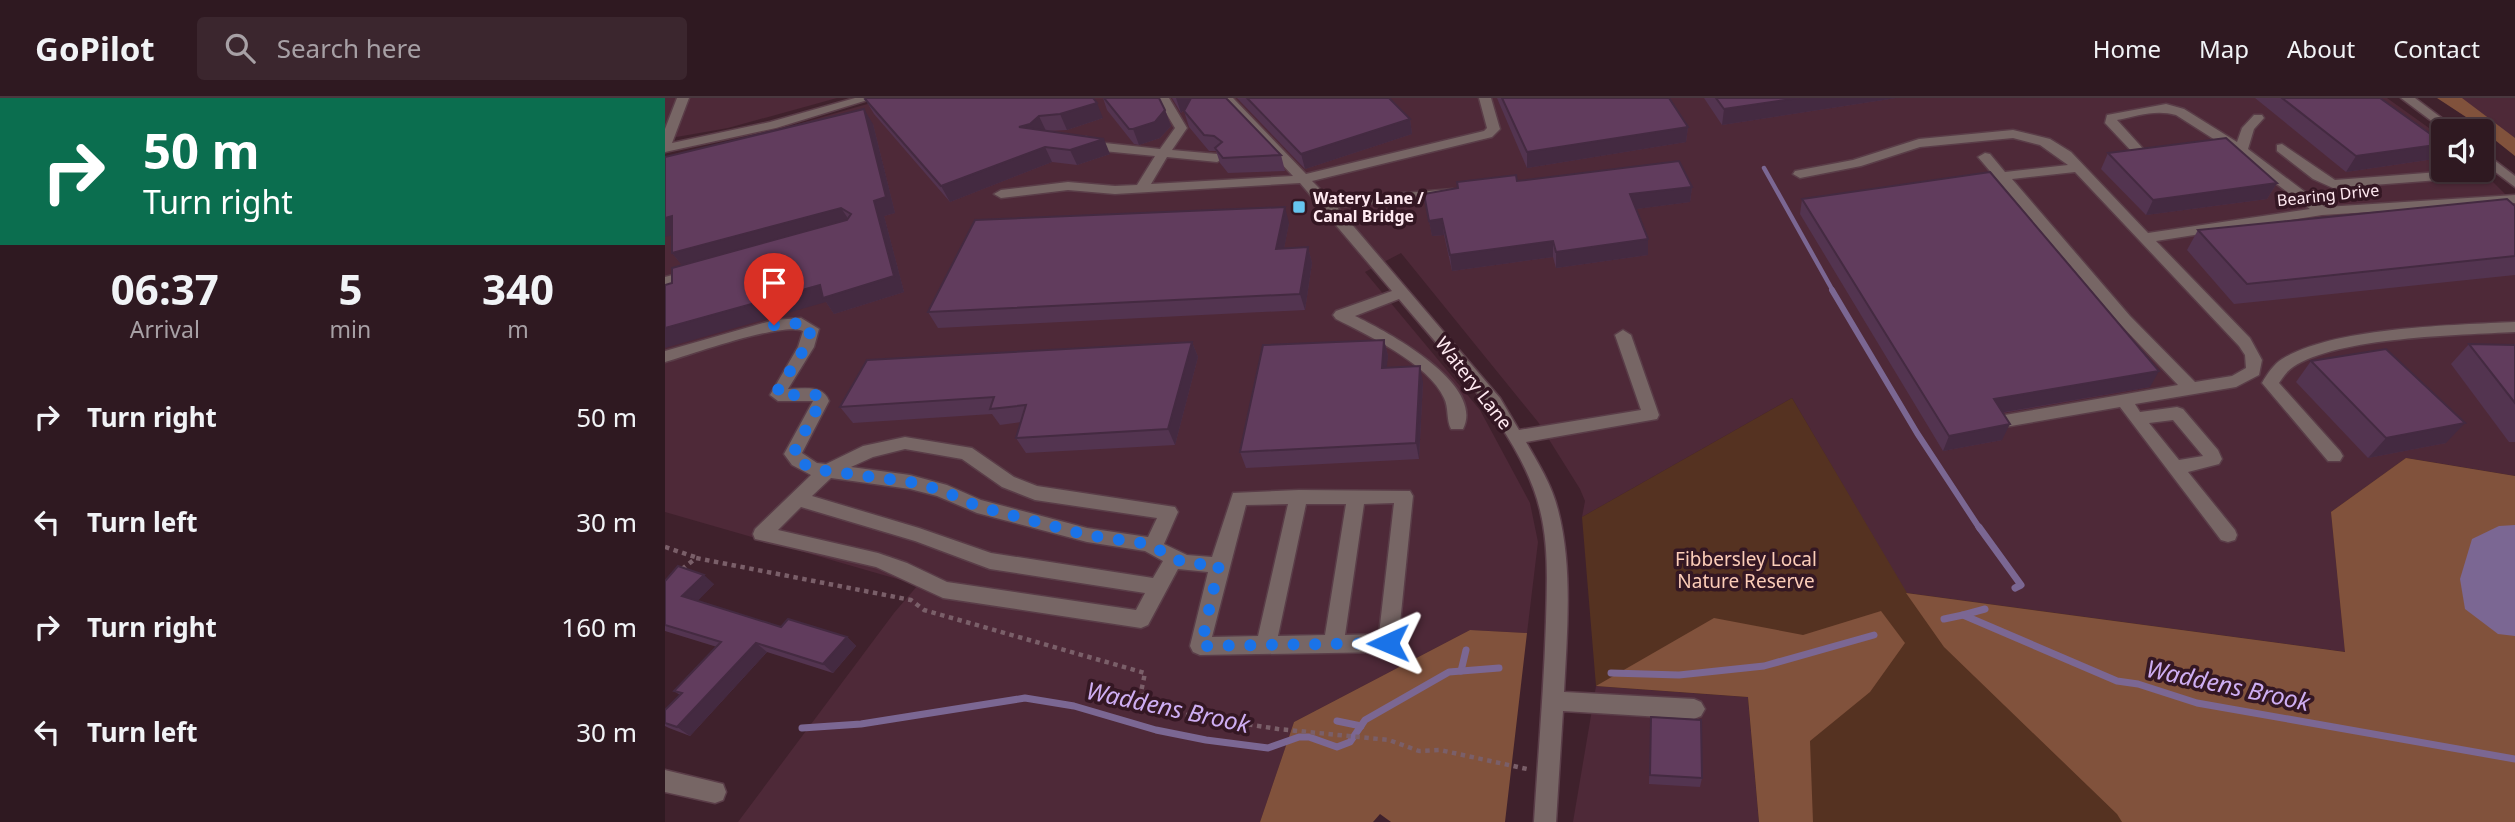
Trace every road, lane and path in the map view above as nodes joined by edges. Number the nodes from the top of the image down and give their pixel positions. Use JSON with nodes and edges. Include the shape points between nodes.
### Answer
{"nodes":[{"id":1,"x":683,"y":98,"type":"edge"},
{"id":2,"x":867,"y":98,"type":"edge"},
{"id":3,"x":1163,"y":98,"type":"edge"},
{"id":4,"x":1226,"y":98,"type":"edge"},
{"id":5,"x":1485,"y":98,"type":"edge"},
{"id":6,"x":2407,"y":98,"type":"edge"},
{"id":7,"x":2258,"y":118,"type":"dead end"},
{"id":8,"x":2436,"y":119,"type":"edge"},
{"id":9,"x":820,"y":126,"type":"edge"},
{"id":10,"x":1072,"y":136,"type":"edge"},
{"id":11,"x":665,"y":147,"type":"edge"},
{"id":12,"x":2282,"y":148,"type":"dead end"},
{"id":13,"x":729,"y":149,"type":"edge"},
{"id":14,"x":2241,"y":151,"type":"junction"},
{"id":15,"x":2141,"y":153,"type":"edge"},
{"id":16,"x":1165,"y":154,"type":"junction"},
{"id":17,"x":1986,"y":157,"type":"dead end"},
{"id":18,"x":1217,"y":158,"type":"edge"},
{"id":19,"x":2494,"y":165,"type":"edge"},
{"id":20,"x":2078,"y":168,"type":"junction"},
{"id":21,"x":1800,"y":174,"type":"dead end"},
{"id":22,"x":2002,"y":176,"type":"junction"},
{"id":23,"x":2431,"y":177,"type":"edge"},
{"id":24,"x":1304,"y":179,"type":"junction"},
{"id":25,"x":2407,"y":180,"type":"junction"},
{"id":26,"x":2515,"y":183,"type":"edge"},
{"id":27,"x":1142,"y":189,"type":"junction"},
{"id":28,"x":1461,"y":191,"type":"edge"},
{"id":29,"x":1001,"y":194,"type":"dead end"},
{"id":30,"x":2515,"y":199,"type":"edge"},
{"id":31,"x":1326,"y":204,"type":"junction"},
{"id":32,"x":2435,"y":204,"type":"junction"},
{"id":33,"x":2322,"y":211,"type":"junction"},
{"id":34,"x":2145,"y":238,"type":"junction"},
{"id":35,"x":705,"y":271,"type":"edge"},
{"id":36,"x":665,"y":282,"type":"edge"},
{"id":37,"x":1402,"y":293,"type":"junction"},
{"id":38,"x":2515,"y":327,"type":"edge"},
{"id":39,"x":1623,"y":335,"type":"dead end"},
{"id":40,"x":665,"y":357,"type":"edge"},
{"id":41,"x":2192,"y":388,"type":"junction"},
{"id":42,"x":2124,"y":400,"type":"junction"},
{"id":43,"x":2136,"y":419,"type":"junction"},
{"id":44,"x":2005,"y":421,"type":"edge"},
{"id":45,"x":1457,"y":425,"type":"dead end"},
{"id":46,"x":1516,"y":437,"type":"junction"},
{"id":47,"x":2334,"y":456,"type":"dead end"},
{"id":48,"x":2174,"y":468,"type":"junction"},
{"id":49,"x":827,"y":471,"type":"junction"},
{"id":50,"x":1299,"y":497,"type":"junction"},
{"id":51,"x":1356,"y":497,"type":"junction"},
{"id":52,"x":798,"y":499,"type":"junction"},
{"id":53,"x":2228,"y":535,"type":"dead end"},
{"id":54,"x":665,"y":547,"type":"edge"},
{"id":55,"x":1153,"y":547,"type":"junction"},
{"id":56,"x":1174,"y":558,"type":"junction"},
{"id":57,"x":1219,"y":565,"type":"junction"},
{"id":58,"x":1158,"y":587,"type":"junction"},
{"id":59,"x":1334,"y":644,"type":"junction"},
{"id":60,"x":1266,"y":645,"type":"junction"},
{"id":61,"x":1553,"y":701,"type":"junction"},
{"id":62,"x":1694,"y":709,"type":"dead end"},
{"id":63,"x":1523,"y":768,"type":"dead end"},
{"id":64,"x":665,"y":781,"type":"edge"},
{"id":65,"x":715,"y":792,"type":"dead end"},
{"id":66,"x":1545,"y":822,"type":"edge"}],
"edges":[{"from":1,"to":11,"type":"street"},
{"from":2,"to":11,"type":"street"},
{"from":3,"to":16,"type":"street","via":[[1181,128]]},
{"from":4,"to":24,"type":"street","name":"Watery Lane"},
{"from":5,"to":24,"type":"street","via":[[1494,123],[1488,134]]},
{"from":6,"to":8,"type":"street"},
{"from":7,"to":14,"type":"street","via":[[2248,128]]},
{"from":9,"to":13,"type":"street"},
{"from":10,"to":16,"type":"street","via":[[1103,147]]},
{"from":12,"to":25,"type":"street","via":[[2333,184]]},
{"from":14,"to":15,"type":"street","via":[[2173,109],[2111,118]]},
{"from":14,"to":33,"type":"street"},
{"from":16,"to":18,"type":"street"},
{"from":16,"to":27,"type":"street"},
{"from":17,"to":22,"type":"street"},
{"from":19,"to":26,"type":"street"},
{"from":20,"to":21,"type":"street","via":[[2045,142],[2013,134],[1919,143]]},
{"from":20,"to":22,"type":"street"},
{"from":20,"to":34,"type":"street"},
{"from":22,"to":41,"type":"street","via":[[2125,320]]},
{"from":23,"to":25,"type":"street"},
{"from":24,"to":27,"type":"street"},
{"from":24,"to":31,"type":"street","name":"Watery Lane"},
{"from":25,"to":32,"type":"street"},
{"from":27,"to":29,"type":"street","via":[[1068,186]]},
{"from":28,"to":31,"type":"street"},
{"from":30,"to":32,"type":"street","name":"Bearing Drive"},
{"from":31,"to":37,"type":"street","name":"Watery Lane"},
{"from":32,"to":33,"type":"street","name":"Bearing Drive"},
{"from":33,"to":34,"type":"street","name":"Bearing Drive"},
{"from":34,"to":41,"type":"street","via":[[2253,355],[2253,371],[2246,378]]},
{"from":35,"to":36,"type":"street"},
{"from":37,"to":45,"type":"street","via":[[1341,315],[1438,374],[1454,399]]},
{"from":37,"to":46,"type":"street","name":"Watery Lane","via":[[1494,402]]},
{"from":38,"to":47,"type":"street","via":[[2387,338],[2319,349],[2287,363],[2270,383]]},
{"from":39,"to":46,"type":"street","via":[[1651,415]]},
{"from":40,"to":49,"type":"street","via":[[774,325],[801,323],[811,329],[778,395],[819,395],[821,401],[793,454],[813,469]]},
{"from":41,"to":42,"type":"street"},
{"from":42,"to":43,"type":"street"},
{"from":42,"to":44,"type":"street"},
{"from":43,"to":48,"type":"street"},
{"from":43,"to":48,"type":"street","via":[[2177,413],[2212,455],[2209,461]]},
{"from":46,"to":61,"type":"street","name":"Watery Lane","via":[[1545,496],[1553,530],[1557,563]]},
{"from":48,"to":53,"type":"street"},
{"from":49,"to":52,"type":"street"},
{"from":49,"to":55,"type":"street","via":[[910,482],[989,509]]},
{"from":49,"to":55,"type":"street","via":[[870,451],[905,443],[966,453],[1008,482],[1035,493],[1169,512]]},
{"from":50,"to":51,"type":"street"},
{"from":50,"to":57,"type":"street","via":[[1239,498]]},
{"from":50,"to":60,"type":"street"},
{"from":51,"to":59,"type":"street"},
{"from":51,"to":59,"type":"street","via":[[1404,496],[1388,643]]},
{"from":52,"to":58,"type":"street","via":[[990,561]]},
{"from":52,"to":58,"type":"street","via":[[762,534],[871,557],[920,574],[943,590],[1141,619]]},
{"from":54,"to":63,"type":"path","via":[[695,557],[680,570],[696,558],[911,600],[924,610],[1145,673],[1141,692],[1150,709],[1389,740],[1419,751],[1440,750]]},
{"from":55,"to":56,"type":"street"},
{"from":56,"to":57,"type":"street"},
{"from":56,"to":58,"type":"street"},
{"from":57,"to":60,"type":"street","via":[[1201,646]]},
{"from":59,"to":60,"type":"street"},
{"from":61,"to":62,"type":"street"},
{"from":61,"to":66,"type":"street","name":"Watery Lane"},
{"from":64,"to":65,"type":"street"}]}
